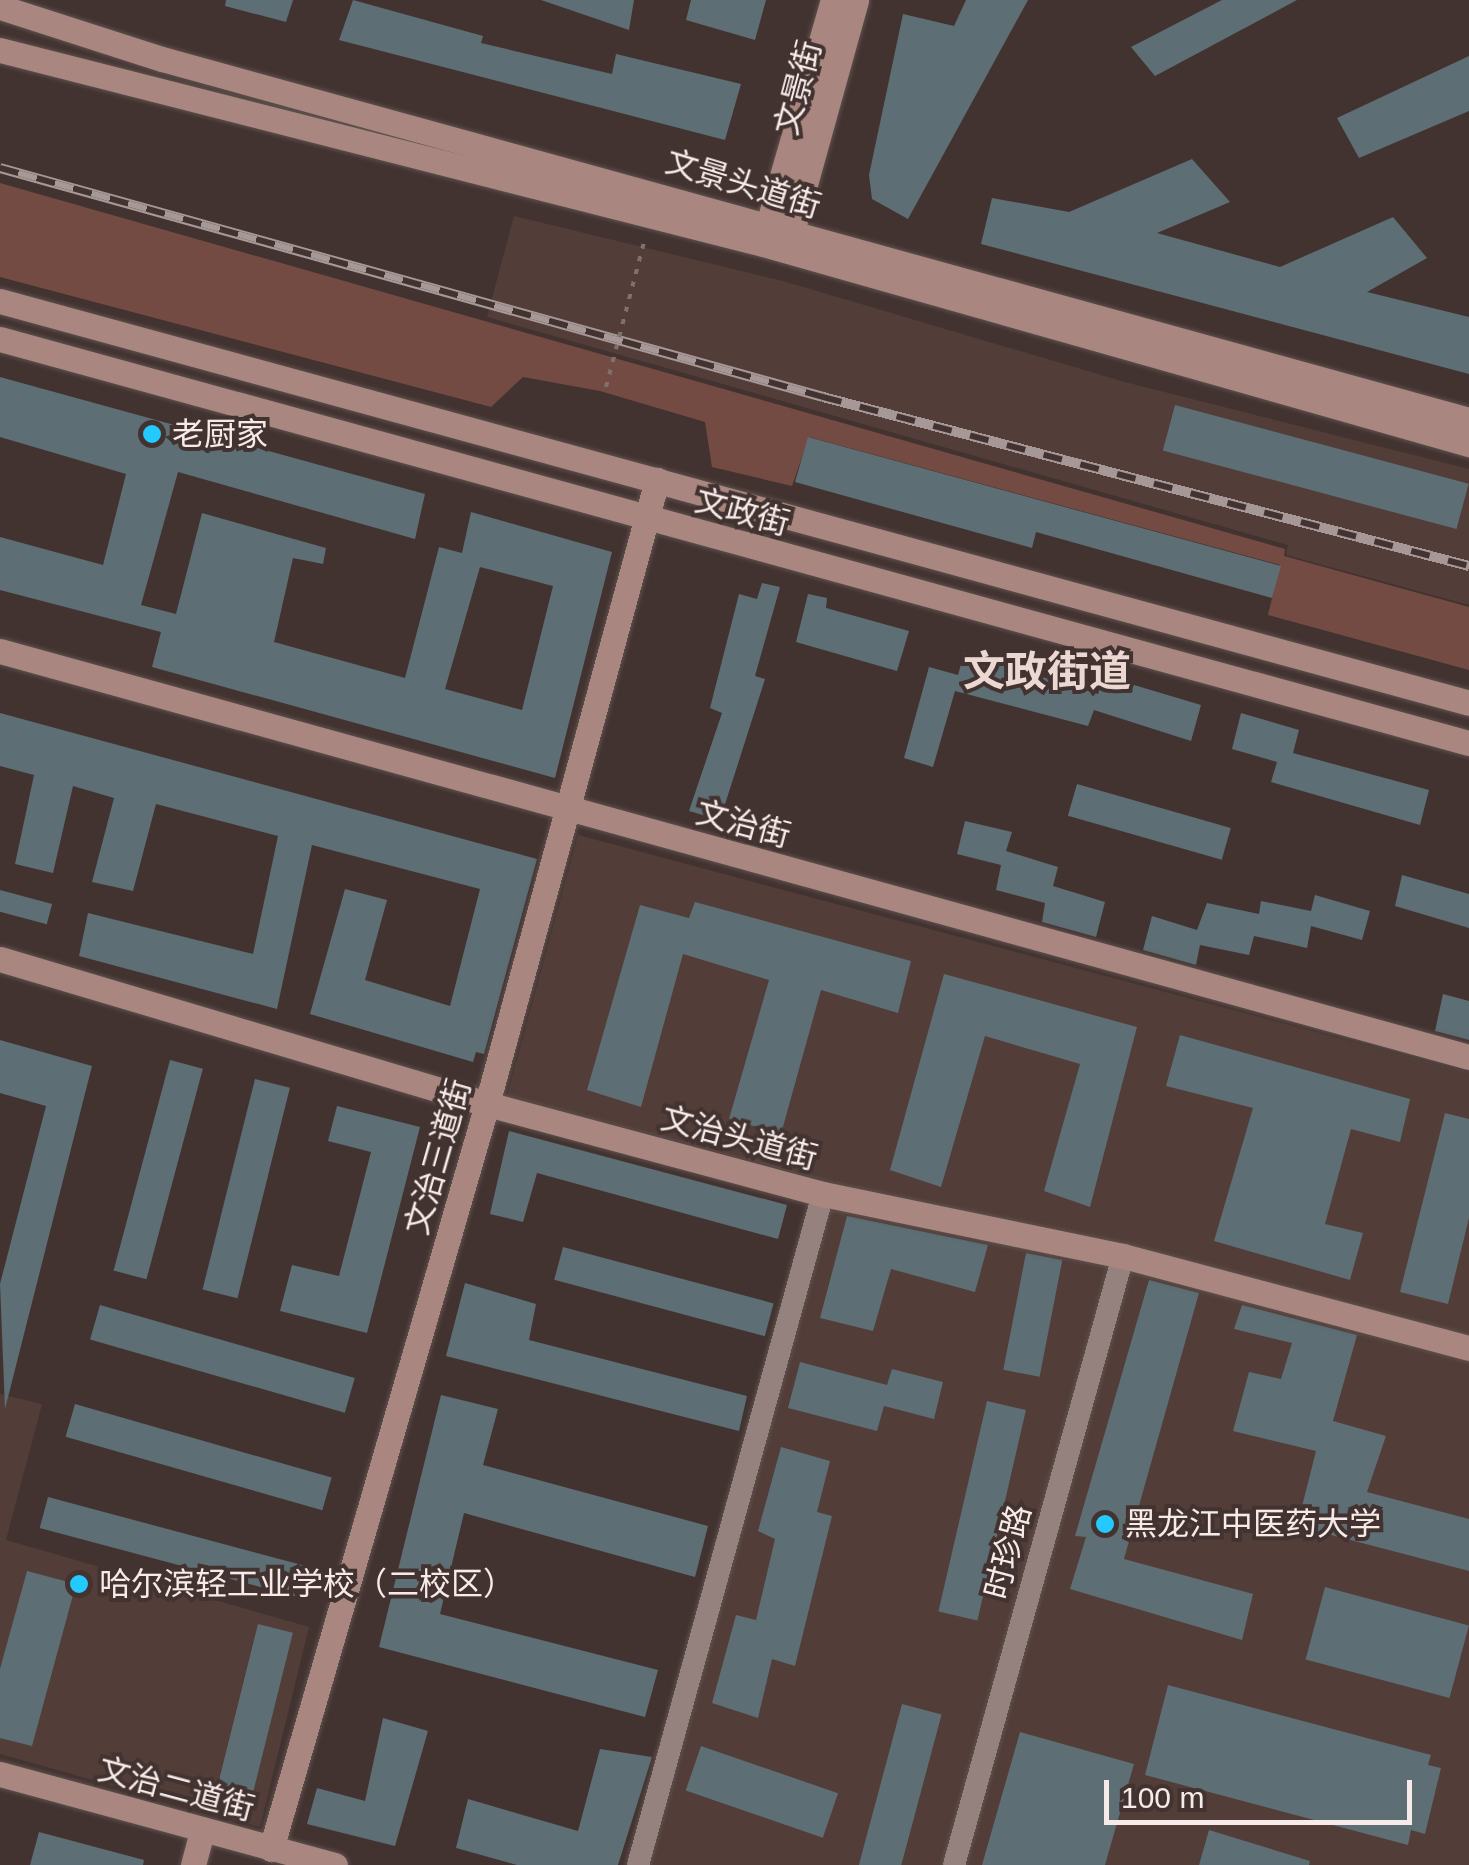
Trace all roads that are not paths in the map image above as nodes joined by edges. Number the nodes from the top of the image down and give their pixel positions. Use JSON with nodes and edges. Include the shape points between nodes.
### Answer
{"nodes":[{"id":1,"x":833,"y":0,"type":"edge"},
{"id":2,"x":856,"y":0,"type":"edge"},
{"id":3,"x":0,"y":6,"type":"edge"},
{"id":4,"x":0,"y":50,"type":"edge"},
{"id":5,"x":778,"y":237,"type":"junction"},
{"id":6,"x":0,"y":301,"type":"edge"},
{"id":7,"x":0,"y":339,"type":"edge"},
{"id":8,"x":1469,"y":420,"type":"edge"},
{"id":9,"x":1469,"y":444,"type":"edge"},
{"id":10,"x":656,"y":480,"type":"junction"},
{"id":11,"x":646,"y":520,"type":"junction"},
{"id":12,"x":0,"y":651,"type":"edge"},
{"id":13,"x":1469,"y":704,"type":"edge"},
{"id":14,"x":1469,"y":743,"type":"edge"},
{"id":15,"x":566,"y":810,"type":"junction"},
{"id":16,"x":0,"y":959,"type":"edge"},
{"id":17,"x":1469,"y":1057,"type":"edge"},
{"id":18,"x":487,"y":1104,"type":"junction"},
{"id":19,"x":824,"y":1194,"type":"junction"},
{"id":20,"x":1123,"y":1256,"type":"junction"},
{"id":21,"x":1469,"y":1348,"type":"edge"},
{"id":22,"x":0,"y":1774,"type":"edge"},
{"id":23,"x":202,"y":1832,"type":"junction"},
{"id":24,"x":271,"y":1849,"type":"junction"},
{"id":25,"x":193,"y":1865,"type":"edge"},
{"id":26,"x":334,"y":1865,"type":"edge"},
{"id":27,"x":638,"y":1865,"type":"edge"},
{"id":28,"x":954,"y":1865,"type":"edge"}],
"edges":[{"from":1,"to":5,"type":"main road","name":"文景街"},
{"from":2,"to":5,"type":"main road","name":"文景街"},
{"from":3,"to":5,"type":"main road","name":"文景头道街"},
{"from":4,"to":5,"type":"main road","name":"文景头道街"},
{"from":5,"to":8,"type":"main road","name":"文景头道街"},
{"from":5,"to":9,"type":"main road","name":"文景头道街"},
{"from":6,"to":10,"type":"main road","name":"文政街"},
{"from":7,"to":11,"type":"main road","name":"文政街"},
{"from":10,"to":11,"type":"main road","name":"文治三道街"},
{"from":10,"to":13,"type":"main road","name":"文政街"},
{"from":11,"to":14,"type":"main road","name":"文政街"},
{"from":11,"to":15,"type":"main road","name":"文治三道街"},
{"from":12,"to":15,"type":"main road","name":"文治街"},
{"from":15,"to":17,"type":"main road","name":"文治街"},
{"from":15,"to":18,"type":"main road","name":"文治三道街"},
{"from":16,"to":18,"type":"main road","name":"文治头道街"},
{"from":18,"to":19,"type":"main road","name":"文治头道街"},
{"from":18,"to":24,"type":"main road","name":"文治三道街"},
{"from":19,"to":20,"type":"main road","name":"文治头道街"},
{"from":19,"to":27,"type":"street"},
{"from":20,"to":21,"type":"main road","name":"文治头道街"},
{"from":20,"to":28,"type":"street","name":"时珍路"},
{"from":22,"to":23,"type":"main road","name":"文治二道街"},
{"from":23,"to":24,"type":"main road","name":"文治二道街"},
{"from":23,"to":25,"type":"main road"},
{"from":24,"to":26,"type":"main road","name":"文治二道街"}]}
